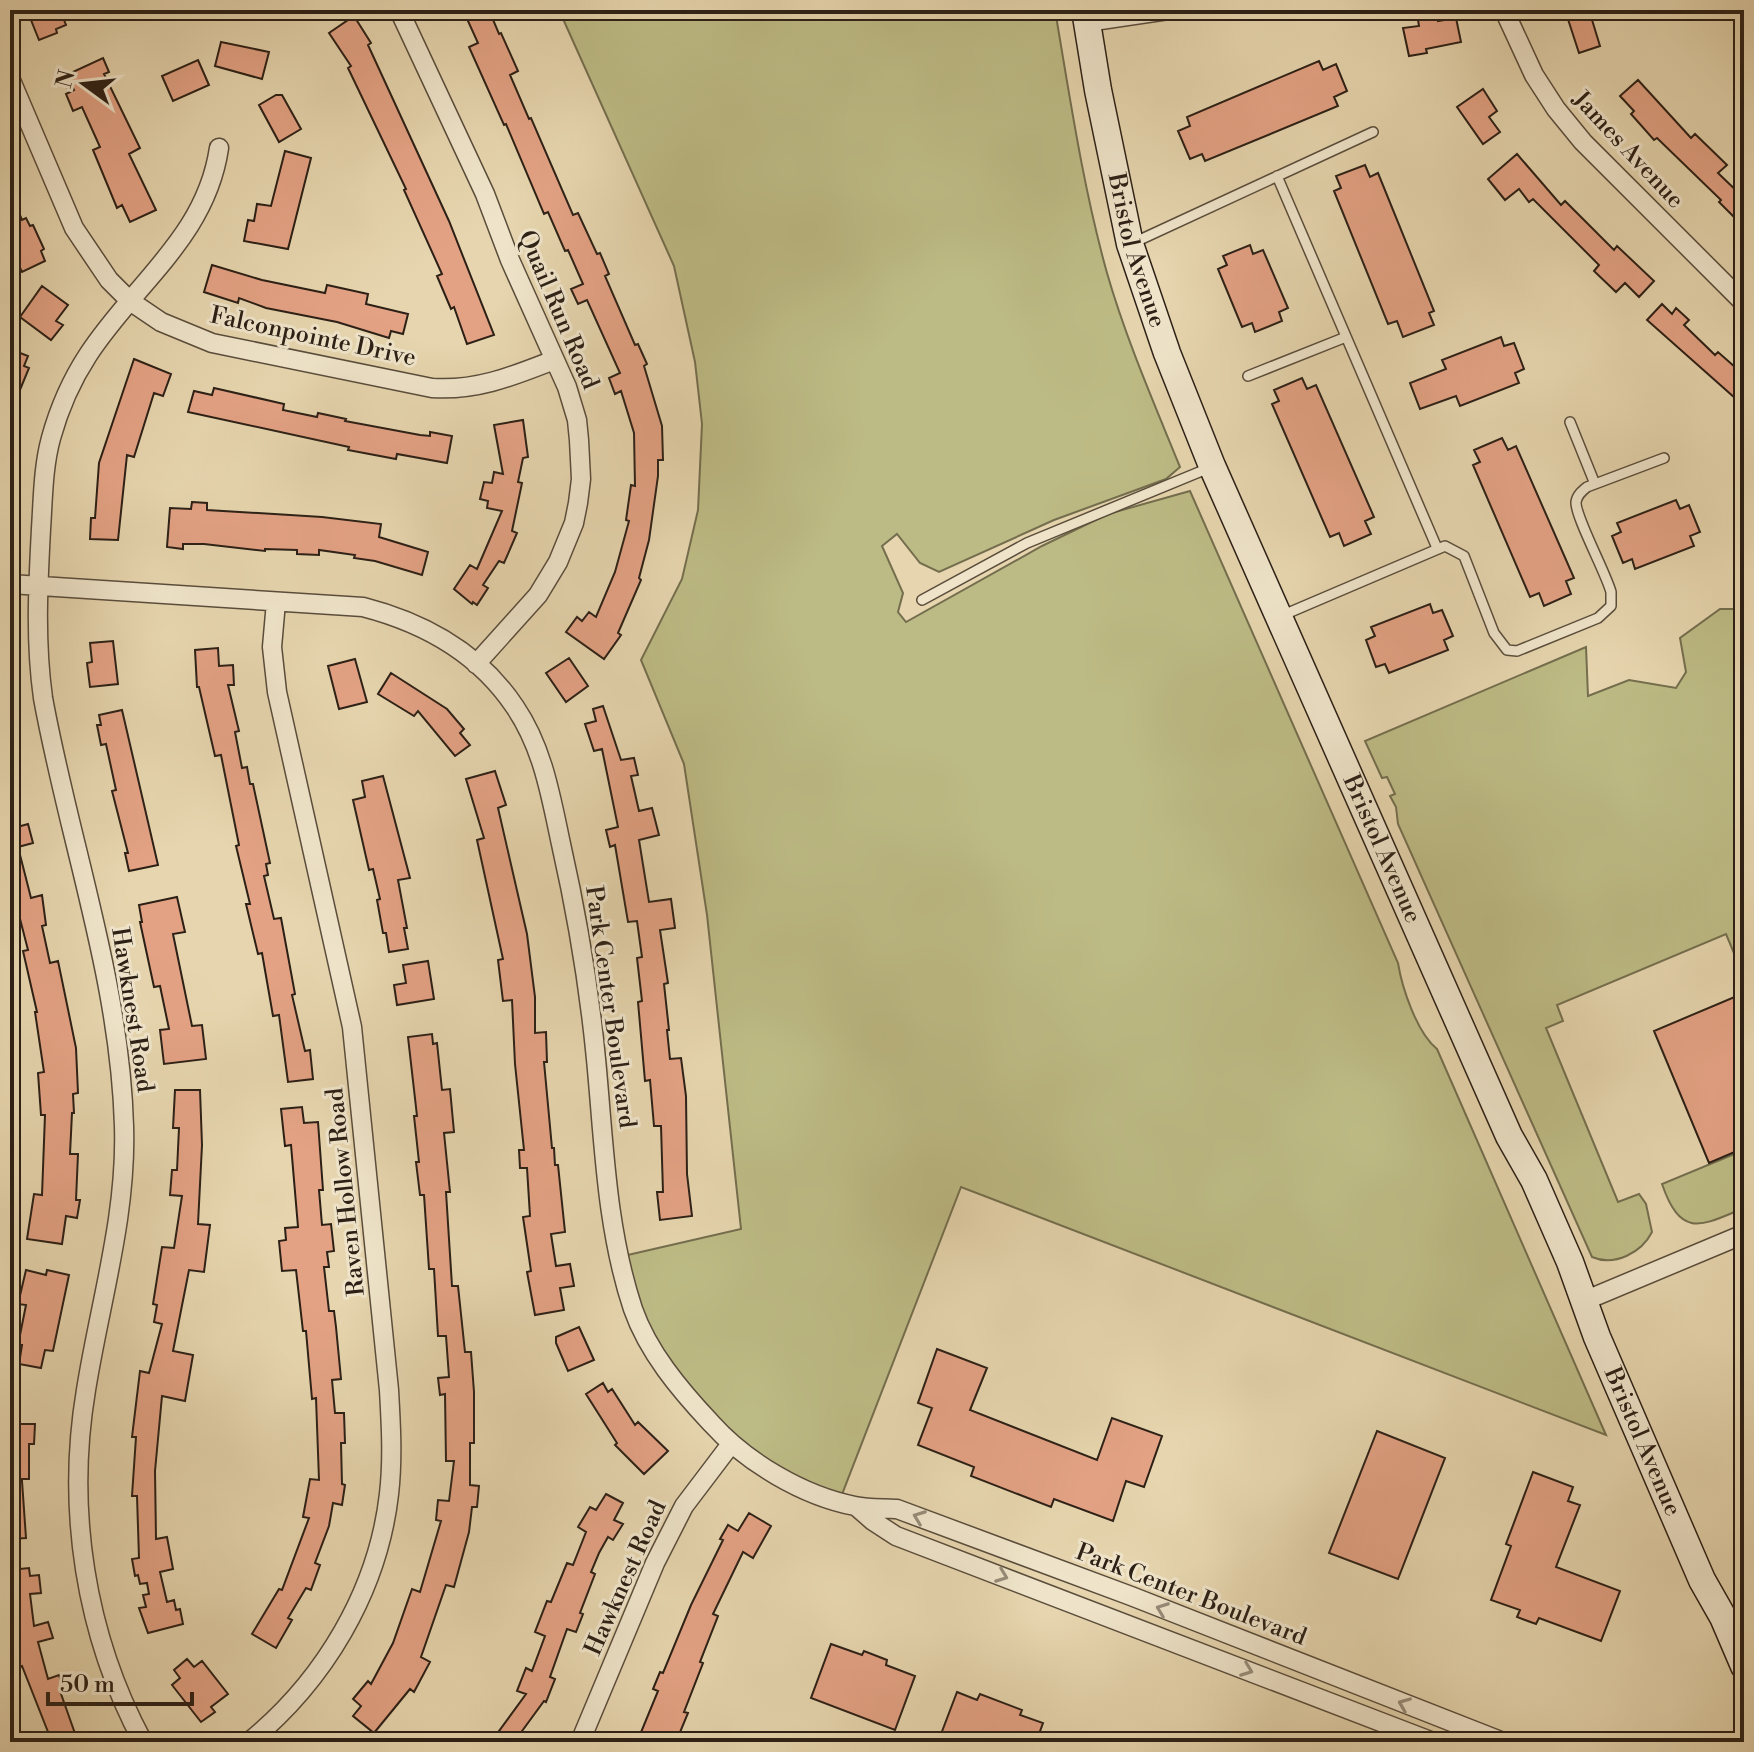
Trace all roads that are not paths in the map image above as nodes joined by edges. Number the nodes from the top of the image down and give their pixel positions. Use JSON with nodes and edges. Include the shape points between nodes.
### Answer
{"nodes":[{"id":1,"x":399,"y":10,"type":"edge"},
{"id":2,"x":1168,"y":10,"type":"edge"},
{"id":3,"x":1504,"y":10,"type":"edge"},
{"id":4,"x":1086,"y":16,"type":"edge"},
{"id":5,"x":10,"y":78,"type":"edge"},
{"id":6,"x":1373,"y":132,"type":"dead end"},
{"id":7,"x":219,"y":148,"type":"dead end"},
{"id":8,"x":1277,"y":176,"type":"junction"},
{"id":9,"x":1130,"y":244,"type":"junction"},
{"id":10,"x":130,"y":301,"type":"junction"},
{"id":11,"x":1744,"y":303,"type":"edge"},
{"id":12,"x":1346,"y":337,"type":"junction"},
{"id":13,"x":554,"y":360,"type":"junction"},
{"id":14,"x":1248,"y":376,"type":"dead end"},
{"id":15,"x":1570,"y":422,"type":"dead end"},
{"id":16,"x":1664,"y":458,"type":"dead end"},
{"id":17,"x":1212,"y":466,"type":"junction"},
{"id":18,"x":1595,"y":484,"type":"junction"},
{"id":19,"x":1437,"y":548,"type":"junction"},
{"id":20,"x":10,"y":584,"type":"edge"},
{"id":21,"x":38,"y":585,"type":"junction"},
{"id":22,"x":922,"y":600,"type":"dead end"},
{"id":23,"x":276,"y":602,"type":"junction"},
{"id":24,"x":1278,"y":617,"type":"junction"},
{"id":25,"x":476,"y":664,"type":"junction"},
{"id":26,"x":1744,"y":1234,"type":"edge"},
{"id":27,"x":1584,"y":1301,"type":"junction"},
{"id":28,"x":731,"y":1444,"type":"junction"},
{"id":29,"x":857,"y":1507,"type":"junction"},
{"id":30,"x":1744,"y":1666,"type":"edge"},
{"id":31,"x":1494,"y":1741,"type":"edge"},
{"id":32,"x":1744,"y":1741,"type":"edge"},
{"id":33,"x":143,"y":1742,"type":"edge"},
{"id":34,"x":249,"y":1742,"type":"edge"},
{"id":35,"x":580,"y":1742,"type":"edge"},
{"id":36,"x":1433,"y":1742,"type":"edge"},
{"id":37,"x":1729,"y":1742,"type":"edge"}],
"edges":[{"from":1,"to":13,"type":"street","name":"Quail Run Road","via":[[485,194]]},
{"from":2,"to":4,"type":"street"},
{"from":3,"to":11,"type":"street","name":"James Avenue","via":[[1534,75],[1583,142]]},
{"from":4,"to":9,"type":"street","name":"Bristol Avenue"},
{"from":5,"to":10,"type":"street","name":"Falconpointe Drive","via":[[74,228]]},
{"from":6,"to":8,"type":"lane"},
{"from":7,"to":10,"type":"street","name":"Hawknest Road","via":[[204,204]]},
{"from":8,"to":9,"type":"lane"},
{"from":8,"to":12,"type":"lane"},
{"from":9,"to":17,"type":"street","name":"Bristol Avenue"},
{"from":10,"to":13,"type":"street","name":"Falconpointe Drive","via":[[161,322],[212,343],[432,388],[482,385]]},
{"from":10,"to":21,"type":"street","name":"Hawknest Road","via":[[89,353],[57,419],[50,441]]},
{"from":12,"to":14,"type":"lane"},
{"from":12,"to":19,"type":"lane"},
{"from":13,"to":25,"type":"street","name":"Quail Run Road","via":[[577,420],[581,479],[574,523],[538,595]]},
{"from":15,"to":18,"type":"lane"},
{"from":16,"to":18,"type":"lane"},
{"from":17,"to":22,"type":"lane","via":[[1027,543]]},
{"from":17,"to":24,"type":"street","name":"Bristol Avenue"},
{"from":18,"to":19,"type":"lane","via":[[1581,492],[1576,507],[1609,585],[1611,606],[1598,618],[1517,651],[1507,650],[1498,640],[1464,556]]},
{"from":19,"to":24,"type":"lane"},
{"from":20,"to":21,"type":"street","name":"Park Center Boulevard"},
{"from":21,"to":23,"type":"street","name":"Park Center Boulevard"},
{"from":21,"to":33,"type":"street","name":"Hawknest Road","via":[[43,698],[109,992],[122,1085],[120,1204],[79,1437],[79,1517],[94,1615]]},
{"from":23,"to":25,"type":"street","name":"Park Center Boulevard","via":[[363,607],[405,619],[442,637]]},
{"from":23,"to":34,"type":"street","name":"Raven Hollow Road","via":[[272,647],[277,692],[352,1027],[393,1446],[381,1536],[350,1619],[308,1684]]},
{"from":24,"to":27,"type":"street","name":"Bristol Avenue"},
{"from":25,"to":28,"type":"street","name":"Park Center Boulevard","via":[[516,708],[543,766],[553,804],[585,965],[612,1227],[633,1310],[668,1373]]},
{"from":26,"to":27,"type":"street"},
{"from":27,"to":30,"type":"street","name":"Bristol Avenue"},
{"from":28,"to":29,"type":"street","name":"Park Center Boulevard","via":[[799,1486]]},
{"from":28,"to":35,"type":"street","name":"Hawknest Road","via":[[684,1506],[655,1563]]},
{"from":31,"to":29,"type":"street","name":"Park Center Boulevard","one_way":true,"via":[[897,1509]]},
{"from":29,"to":36,"type":"street","name":"Park Center Boulevard","one_way":true,"via":[[896,1536]]},
{"from":32,"to":37,"type":"street"}]}
